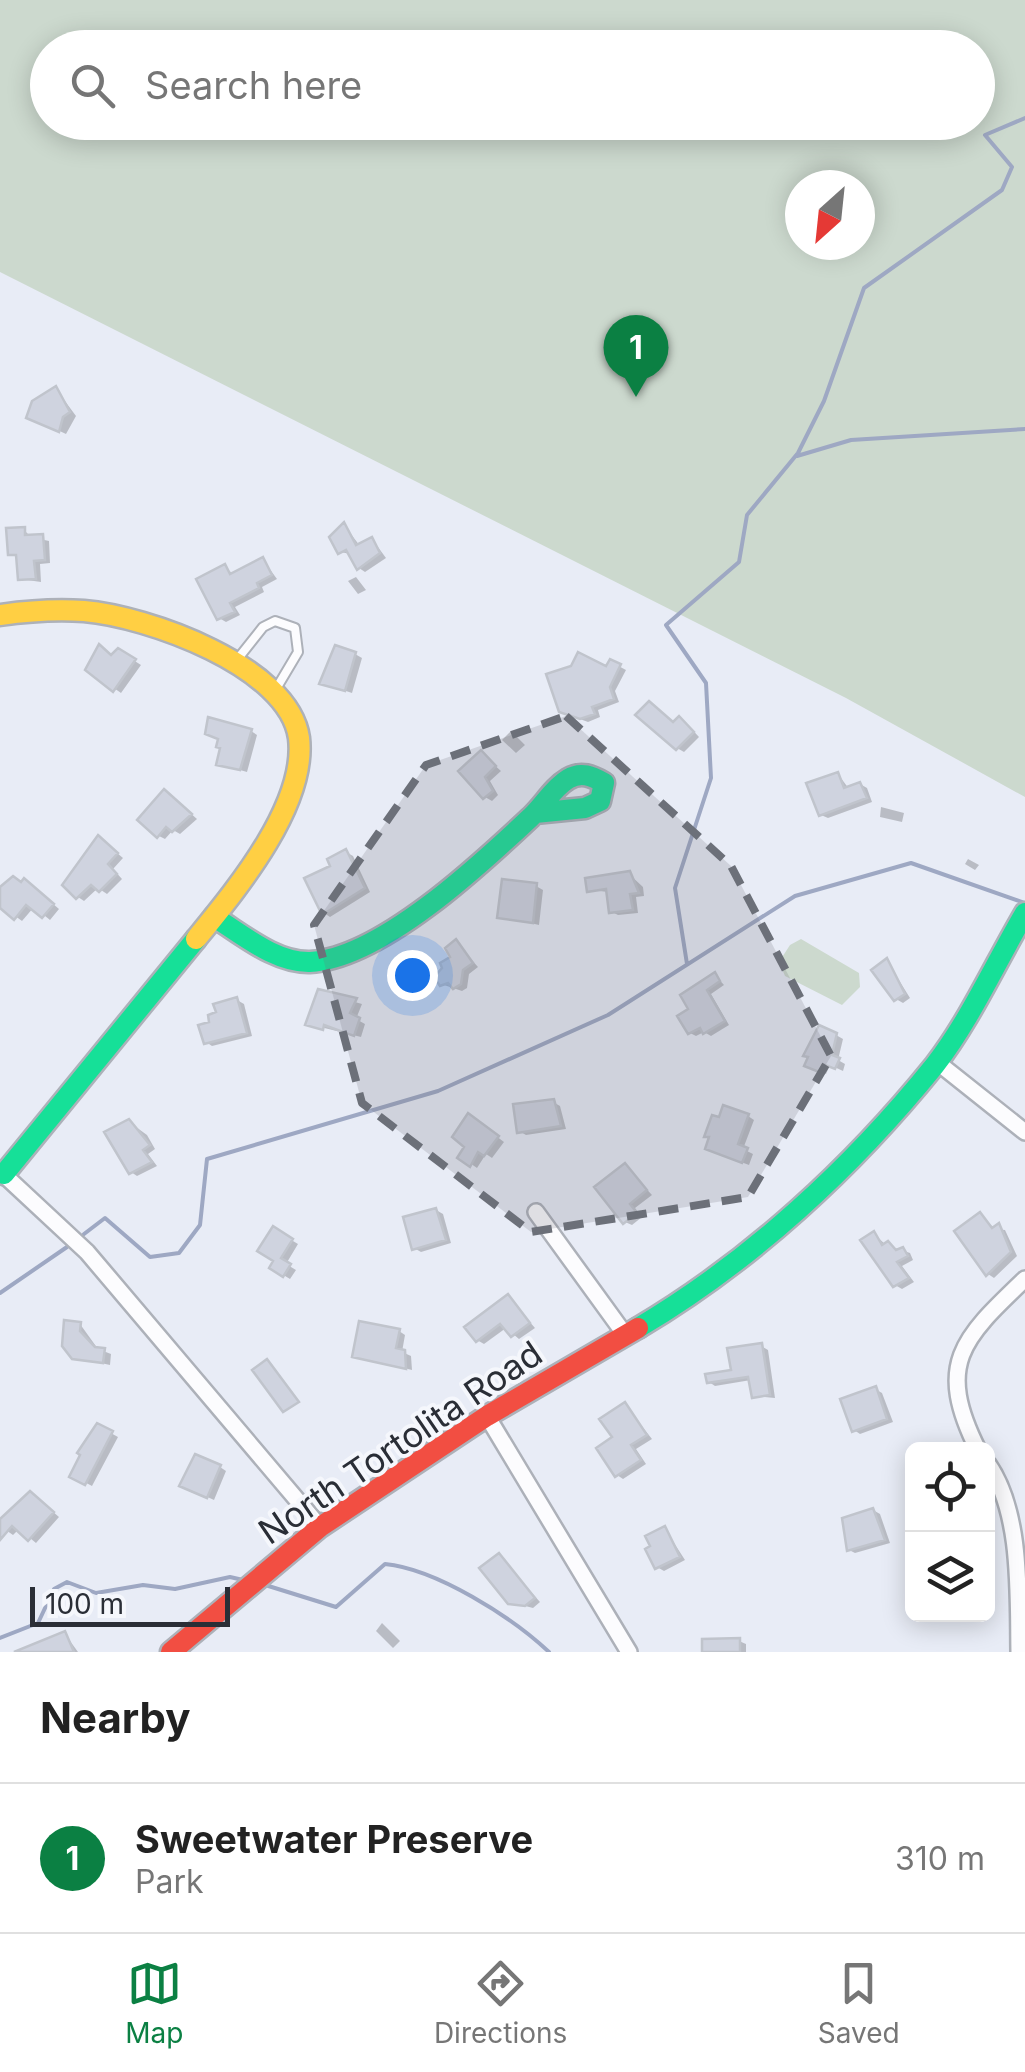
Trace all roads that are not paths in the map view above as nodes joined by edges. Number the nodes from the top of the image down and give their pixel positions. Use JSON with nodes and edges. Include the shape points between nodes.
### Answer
{"nodes":[{"id":1,"x":0,"y":616,"type":"edge"},
{"id":2,"x":234,"y":664,"type":"junction"},
{"id":3,"x":274,"y":693,"type":"junction"},
{"id":4,"x":536,"y":813,"type":"dead end"},
{"id":5,"x":1025,"y":913,"type":"edge"},
{"id":6,"x":214,"y":917,"type":"junction"},
{"id":7,"x":937,"y":1062,"type":"junction"},
{"id":8,"x":1025,"y":1132,"type":"edge"},
{"id":9,"x":2,"y":1172,"type":"edge"},
{"id":10,"x":536,"y":1212,"type":"dead end"},
{"id":11,"x":1025,"y":1279,"type":"edge"},
{"id":12,"x":626,"y":1336,"type":"junction"},
{"id":13,"x":487,"y":1416,"type":"junction"},
{"id":14,"x":975,"y":1442,"type":"edge"},
{"id":15,"x":995,"y":1474,"type":"edge"},
{"id":16,"x":320,"y":1527,"type":"junction"},
{"id":17,"x":1021,"y":1645,"type":"edge"},
{"id":18,"x":171,"y":1652,"type":"edge"},
{"id":19,"x":629,"y":1652,"type":"edge"}],
"edges":[{"from":1,"to":2,"type":"street","via":[[81,609],[126,615]]},
{"from":2,"to":3,"type":"street"},
{"from":2,"to":3,"type":"lane","via":[[263,627],[275,620],[295,628],[298,652]]},
{"from":3,"to":6,"type":"street","via":[[287,705],[300,741],[298,770],[283,814]]},
{"from":4,"to":6,"type":"street","via":[[375,941],[332,957],[287,958]]},
{"from":5,"to":7,"type":"street","name":"North Tortolita Road"},
{"from":6,"to":9,"type":"street"},
{"from":7,"to":8,"type":"street"},
{"from":7,"to":12,"type":"street","name":"North Tortolita Road","via":[[829,1183],[692,1296]]},
{"from":9,"to":16,"type":"street","via":[[88,1252]]},
{"from":10,"to":12,"type":"street"},
{"from":11,"to":14,"type":"street","via":[[962,1349],[956,1397]]},
{"from":12,"to":13,"type":"street","name":"North Tortolita Road"},
{"from":13,"to":16,"type":"street","name":"North Tortolita Road"},
{"from":13,"to":19,"type":"street"},
{"from":15,"to":17,"type":"street","via":[[1008,1512]]},
{"from":16,"to":18,"type":"street","name":"North Tortolita Road"}]}
